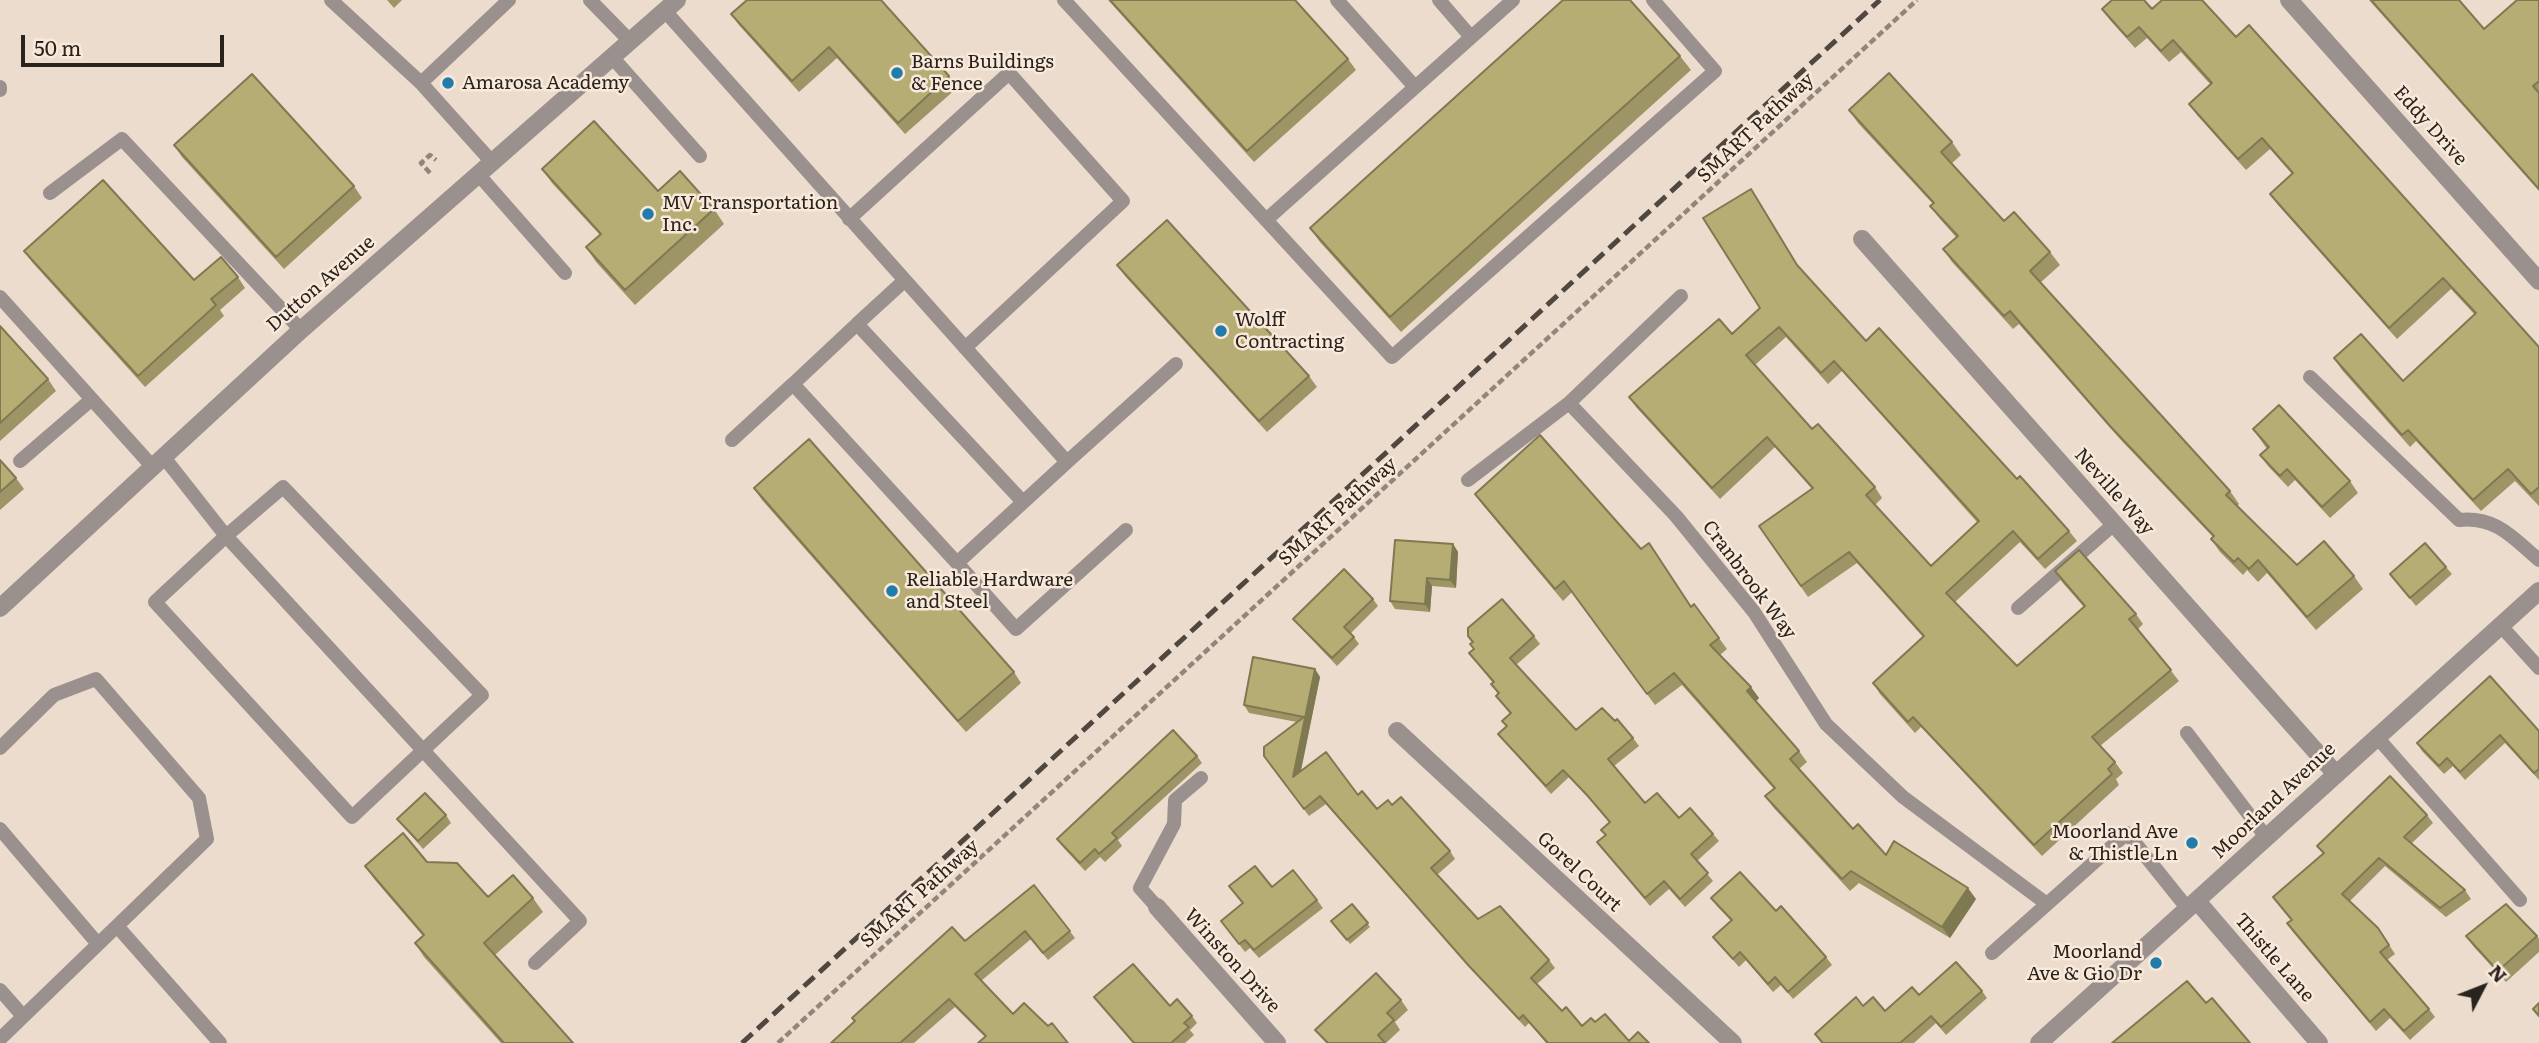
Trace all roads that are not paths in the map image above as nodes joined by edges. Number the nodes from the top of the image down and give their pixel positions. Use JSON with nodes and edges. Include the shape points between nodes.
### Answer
{"nodes":[{"id":1,"x":331,"y":0,"type":"edge"},
{"id":2,"x":509,"y":0,"type":"edge"},
{"id":3,"x":590,"y":0,"type":"edge"},
{"id":4,"x":1064,"y":0,"type":"edge"},
{"id":5,"x":1337,"y":0,"type":"edge"},
{"id":6,"x":1439,"y":0,"type":"edge"},
{"id":7,"x":1513,"y":0,"type":"edge"},
{"id":8,"x":1653,"y":0,"type":"edge"},
{"id":9,"x":2289,"y":0,"type":"edge"},
{"id":10,"x":671,"y":6,"type":"edge"},
{"id":11,"x":1471,"y":37,"type":"junction"},
{"id":12,"x":629,"y":40,"type":"junction"},
{"id":13,"x":612,"y":57,"type":"junction"},
{"id":14,"x":421,"y":83,"type":"junction"},
{"id":15,"x":1415,"y":87,"type":"junction"},
{"id":16,"x":700,"y":156,"type":"dead end"},
{"id":17,"x":491,"y":161,"type":"junction"},
{"id":18,"x":478,"y":174,"type":"junction"},
{"id":19,"x":50,"y":193,"type":"dead end"},
{"id":20,"x":849,"y":219,"type":"junction"},
{"id":21,"x":1266,"y":220,"type":"junction"},
{"id":22,"x":1862,"y":239,"type":"dead end"},
{"id":23,"x":565,"y":273,"type":"dead end"},
{"id":24,"x":904,"y":281,"type":"junction"},
{"id":25,"x":2539,"y":281,"type":"edge"},
{"id":26,"x":1681,"y":296,"type":"dead end"},
{"id":27,"x":0,"y":297,"type":"edge"},
{"id":28,"x":857,"y":324,"type":"junction"},
{"id":29,"x":301,"y":330,"type":"junction"},
{"id":30,"x":965,"y":348,"type":"junction"},
{"id":31,"x":1176,"y":364,"type":"dead end"},
{"id":32,"x":2310,"y":377,"type":"dead end"},
{"id":33,"x":793,"y":384,"type":"junction"},
{"id":34,"x":92,"y":399,"type":"junction"},
{"id":35,"x":1569,"y":403,"type":"junction"},
{"id":36,"x":732,"y":440,"type":"dead end"},
{"id":37,"x":157,"y":460,"type":"junction"},
{"id":38,"x":20,"y":461,"type":"dead end"},
{"id":39,"x":1067,"y":462,"type":"junction"},
{"id":40,"x":1468,"y":480,"type":"dead end"},
{"id":41,"x":1023,"y":502,"type":"junction"},
{"id":42,"x":2114,"y":524,"type":"junction"},
{"id":43,"x":1126,"y":530,"type":"dead end"},
{"id":44,"x":226,"y":536,"type":"junction"},
{"id":45,"x":2539,"y":560,"type":"edge"},
{"id":46,"x":957,"y":563,"type":"junction"},
{"id":47,"x":2539,"y":592,"type":"edge"},
{"id":48,"x":0,"y":608,"type":"edge"},
{"id":49,"x":2018,"y":608,"type":"dead end"},
{"id":50,"x":2501,"y":626,"type":"junction"},
{"id":51,"x":2539,"y":668,"type":"edge"},
{"id":52,"x":1397,"y":731,"type":"dead end"},
{"id":53,"x":2187,"y":733,"type":"dead end"},
{"id":54,"x":2376,"y":736,"type":"junction"},
{"id":55,"x":0,"y":748,"type":"edge"},
{"id":56,"x":423,"y":750,"type":"junction"},
{"id":57,"x":2335,"y":773,"type":"junction"},
{"id":58,"x":1201,"y":778,"type":"dead end"},
{"id":59,"x":0,"y":829,"type":"edge"},
{"id":60,"x":2266,"y":837,"type":"junction"},
{"id":61,"x":2520,"y":901,"type":"dead end"},
{"id":62,"x":2047,"y":904,"type":"junction"},
{"id":63,"x":2192,"y":905,"type":"junction"},
{"id":64,"x":1157,"y":907,"type":"joint"},
{"id":65,"x":117,"y":926,"type":"junction"},
{"id":66,"x":99,"y":944,"type":"junction"},
{"id":67,"x":1992,"y":953,"type":"dead end"},
{"id":68,"x":535,"y":964,"type":"dead end"},
{"id":69,"x":0,"y":990,"type":"edge"},
{"id":70,"x":23,"y":1016,"type":"junction"},
{"id":71,"x":0,"y":1039,"type":"edge"},
{"id":72,"x":2044,"y":1042,"type":"edge"},
{"id":73,"x":220,"y":1043,"type":"edge"},
{"id":74,"x":1277,"y":1043,"type":"edge"},
{"id":75,"x":1733,"y":1043,"type":"edge"},
{"id":76,"x":2319,"y":1043,"type":"edge"}],
"edges":[{"from":1,"to":14,"type":"lane"},
{"from":2,"to":14,"type":"lane"},
{"from":3,"to":12,"type":"lane"},
{"from":4,"to":21,"type":"lane"},
{"from":5,"to":15,"type":"lane"},
{"from":6,"to":11,"type":"lane"},
{"from":7,"to":11,"type":"lane"},
{"from":8,"to":21,"type":"lane","via":[[1715,71],[1392,357]]},
{"from":9,"to":25,"type":"street","name":"Eddy Drive"},
{"from":10,"to":12,"type":"street","name":"Dutton Avenue"},
{"from":10,"to":20,"type":"lane"},
{"from":11,"to":15,"type":"lane"},
{"from":12,"to":13,"type":"street","name":"Dutton Avenue"},
{"from":13,"to":16,"type":"lane"},
{"from":13,"to":17,"type":"street","name":"Dutton Avenue"},
{"from":14,"to":17,"type":"lane"},
{"from":15,"to":21,"type":"lane"},
{"from":17,"to":18,"type":"street","name":"Dutton Avenue"},
{"from":18,"to":23,"type":"lane"},
{"from":18,"to":29,"type":"street","name":"Dutton Avenue"},
{"from":19,"to":29,"type":"lane","via":[[122,139]]},
{"from":20,"to":24,"type":"lane"},
{"from":20,"to":30,"type":"lane","via":[[1009,73],[1123,201]]},
{"from":22,"to":42,"type":"street","name":"Neville Way"},
{"from":24,"to":28,"type":"lane"},
{"from":24,"to":30,"type":"lane"},
{"from":26,"to":35,"type":"lane"},
{"from":27,"to":34,"type":"lane"},
{"from":28,"to":33,"type":"lane"},
{"from":28,"to":41,"type":"lane"},
{"from":29,"to":37,"type":"street","name":"Dutton Avenue"},
{"from":30,"to":39,"type":"lane"},
{"from":31,"to":39,"type":"lane"},
{"from":32,"to":45,"type":"lane","via":[[2459,520],[2477,518],[2505,530]]},
{"from":33,"to":36,"type":"lane"},
{"from":33,"to":46,"type":"lane"},
{"from":34,"to":37,"type":"lane"},
{"from":34,"to":38,"type":"lane"},
{"from":35,"to":40,"type":"lane"},
{"from":35,"to":62,"type":"lane","name":"Cranbrook Way","via":[[1676,516],[1754,612],[1826,724],[1903,797]]},
{"from":37,"to":44,"type":"lane"},
{"from":37,"to":48,"type":"street","name":"Dutton Avenue"},
{"from":39,"to":41,"type":"lane"},
{"from":41,"to":46,"type":"lane"},
{"from":42,"to":49,"type":"lane"},
{"from":42,"to":57,"type":"street","name":"Neville Way"},
{"from":43,"to":46,"type":"lane","via":[[1016,629]]},
{"from":44,"to":56,"type":"lane"},
{"from":44,"to":56,"type":"lane","via":[[283,487],[482,695]]},
{"from":44,"to":56,"type":"lane","via":[[155,602],[352,817]]},
{"from":47,"to":50,"type":"street","name":"Moorland Avenue"},
{"from":50,"to":51,"type":"lane"},
{"from":50,"to":54,"type":"street","name":"Moorland Avenue"},
{"from":52,"to":75,"type":"street","name":"Gorel Court"},
{"from":53,"to":60,"type":"lane"},
{"from":54,"to":57,"type":"street","name":"Moorland Avenue"},
{"from":54,"to":61,"type":"lane"},
{"from":55,"to":65,"type":"lane","via":[[54,695],[96,679],[199,798],[207,838]]},
{"from":56,"to":68,"type":"lane","via":[[580,921]]},
{"from":57,"to":60,"type":"street","name":"Moorland Avenue"},
{"from":58,"to":64,"type":"lane","via":[[1175,800],[1174,824],[1140,888]]},
{"from":59,"to":66,"type":"lane"},
{"from":60,"to":63,"type":"street","name":"Moorland Avenue"},
{"from":62,"to":63,"type":"lane","via":[[2127,833]]},
{"from":62,"to":67,"type":"lane"},
{"from":63,"to":72,"type":"street","name":"Moorland Avenue"},
{"from":63,"to":76,"type":"street","name":"Thistle Lane"},
{"from":64,"to":74,"type":"street","name":"Winston Drive"},
{"from":65,"to":66,"type":"lane"},
{"from":65,"to":73,"type":"lane"},
{"from":66,"to":70,"type":"lane"},
{"from":69,"to":70,"type":"lane"},
{"from":70,"to":71,"type":"lane"}]}
